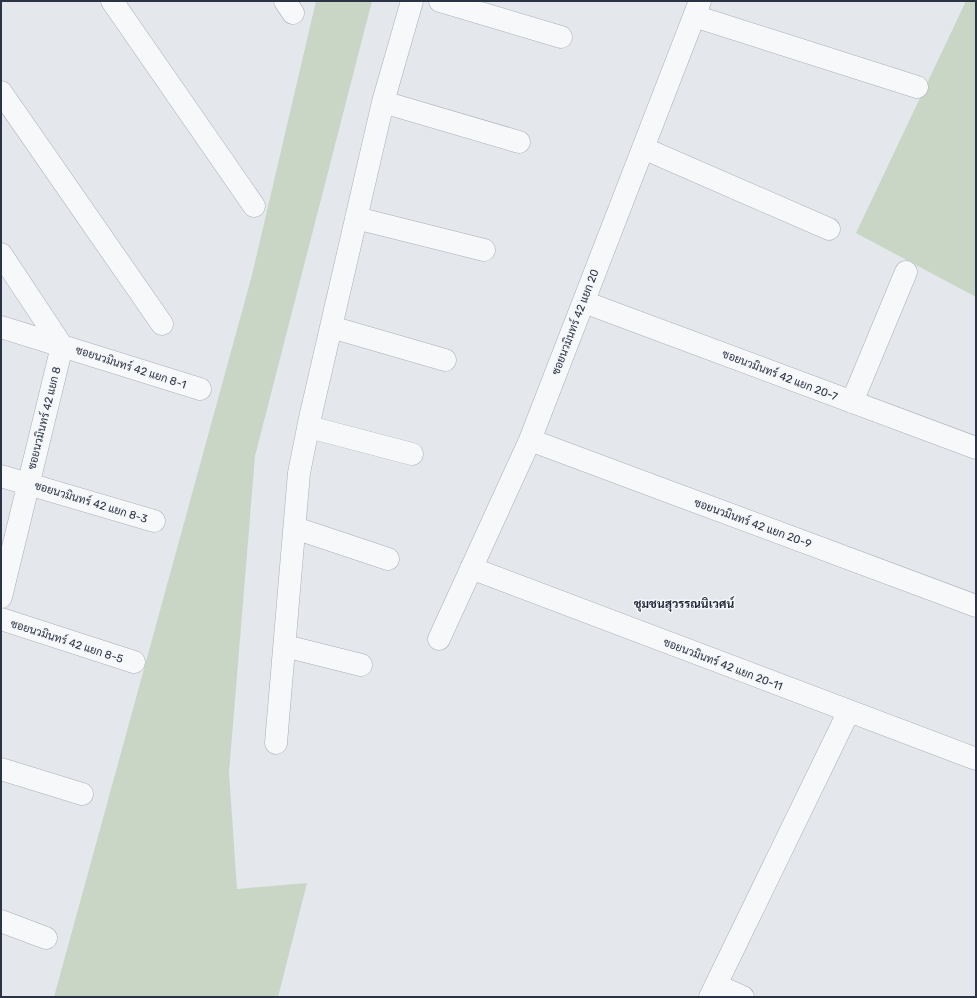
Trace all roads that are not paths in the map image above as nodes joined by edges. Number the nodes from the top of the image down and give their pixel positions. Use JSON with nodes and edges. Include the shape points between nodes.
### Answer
{"nodes":[{"id":1,"x":112,"y":1,"type":"edge"},
{"id":2,"x":412,"y":1,"type":"edge"},
{"id":3,"x":440,"y":1,"type":"edge"},
{"id":4,"x":697,"y":8,"type":"edge"},
{"id":5,"x":561,"y":37,"type":"dead end"},
{"id":6,"x":917,"y":87,"type":"dead end"},
{"id":7,"x":1,"y":92,"type":"edge"},
{"id":8,"x":384,"y":102,"type":"junction"},
{"id":9,"x":519,"y":142,"type":"dead end"},
{"id":10,"x":643,"y":148,"type":"junction"},
{"id":11,"x":254,"y":206,"type":"dead end"},
{"id":12,"x":356,"y":218,"type":"junction"},
{"id":13,"x":829,"y":229,"type":"dead end"},
{"id":14,"x":484,"y":250,"type":"dead end"},
{"id":15,"x":1,"y":254,"type":"edge"},
{"id":16,"x":906,"y":272,"type":"dead end"},
{"id":17,"x":584,"y":302,"type":"junction"},
{"id":18,"x":162,"y":324,"type":"dead end"},
{"id":19,"x":1,"y":327,"type":"edge"},
{"id":20,"x":331,"y":327,"type":"junction"},
{"id":21,"x":62,"y":346,"type":"junction"},
{"id":22,"x":445,"y":360,"type":"dead end"},
{"id":23,"x":200,"y":389,"type":"dead end"},
{"id":24,"x":852,"y":402,"type":"junction"},
{"id":25,"x":308,"y":427,"type":"junction"},
{"id":26,"x":530,"y":440,"type":"junction"},
{"id":27,"x":976,"y":448,"type":"edge"},
{"id":28,"x":412,"y":454,"type":"dead end"},
{"id":29,"x":1,"y":476,"type":"edge"},
{"id":30,"x":28,"y":483,"type":"junction"},
{"id":31,"x":154,"y":521,"type":"dead end"},
{"id":32,"x":295,"y":528,"type":"junction"},
{"id":33,"x":388,"y":559,"type":"dead end"},
{"id":34,"x":471,"y":568,"type":"junction"},
{"id":35,"x":1,"y":597,"type":"edge"},
{"id":36,"x":976,"y":606,"type":"edge"},
{"id":37,"x":1,"y":619,"type":"edge"},
{"id":38,"x":439,"y":639,"type":"dead end"},
{"id":39,"x":284,"y":646,"type":"junction"},
{"id":40,"x":134,"y":662,"type":"dead end"},
{"id":41,"x":361,"y":665,"type":"dead end"},
{"id":42,"x":849,"y":711,"type":"junction"},
{"id":43,"x":276,"y":743,"type":"dead end"},
{"id":44,"x":976,"y":759,"type":"edge"},
{"id":45,"x":1,"y":770,"type":"edge"},
{"id":46,"x":82,"y":794,"type":"dead end"},
{"id":47,"x":1,"y":921,"type":"edge"},
{"id":48,"x":46,"y":938,"type":"dead end"},
{"id":49,"x":713,"y":991,"type":"edge"},
{"id":50,"x":743,"y":997,"type":"edge"}],
"edges":[{"from":1,"to":11,"type":"street"},
{"from":2,"to":8,"type":"street"},
{"from":3,"to":5,"type":"street"},
{"from":4,"to":6,"type":"street"},
{"from":4,"to":10,"type":"street","name":"ซอยนวมินทร์ 42 แยก 20"},
{"from":7,"to":18,"type":"street"},
{"from":8,"to":9,"type":"street"},
{"from":8,"to":12,"type":"street"},
{"from":10,"to":13,"type":"street"},
{"from":10,"to":17,"type":"street","name":"ซอยนวมินทร์ 42 แยก 20"},
{"from":12,"to":14,"type":"street"},
{"from":12,"to":20,"type":"street"},
{"from":15,"to":21,"type":"street"},
{"from":16,"to":24,"type":"street"},
{"from":17,"to":24,"type":"street","name":"ซอยนวมินทร์ 42 แยก 20-7"},
{"from":17,"to":26,"type":"street","name":"ซอยนวมินทร์ 42 แยก 20"},
{"from":19,"to":21,"type":"street","name":"ซอยนวมินทร์ 42 แยก 8-1"},
{"from":20,"to":22,"type":"street"},
{"from":20,"to":25,"type":"street"},
{"from":21,"to":23,"type":"street","name":"ซอยนวมินทร์ 42 แยก 8-1"},
{"from":21,"to":30,"type":"street","name":"ซอยนวมินทร์ 42 แยก 8"},
{"from":24,"to":27,"type":"street","name":"ซอยนวมินทร์ 42 แยก 20-7"},
{"from":25,"to":28,"type":"street"},
{"from":25,"to":32,"type":"street","via":[[299,473]]},
{"from":26,"to":34,"type":"street","name":"ซอยนวมินทร์ 42 แยก 20"},
{"from":26,"to":36,"type":"street","name":"ซอยนวมินทร์ 42 แยก 20-9"},
{"from":29,"to":30,"type":"street","name":"ซอยนวมินทร์ 42 แยก 8-3"},
{"from":30,"to":31,"type":"street","name":"ซอยนวมินทร์ 42 แยก 8-3"},
{"from":30,"to":35,"type":"street","name":"ซอยนวมินทร์ 42 แยก 8"},
{"from":32,"to":33,"type":"street"},
{"from":32,"to":39,"type":"street"},
{"from":34,"to":38,"type":"street","name":"ซอยนวมินทร์ 42 แยก 20"},
{"from":34,"to":42,"type":"street","name":"ซอยนวมินทร์ 42 แยก 20-11"},
{"from":37,"to":40,"type":"street","name":"ซอยนวมินทร์ 42 แยก 8-5"},
{"from":39,"to":41,"type":"street"},
{"from":39,"to":43,"type":"street"},
{"from":42,"to":44,"type":"street","name":"ซอยนวมินทร์ 42 แยก 20-11"},
{"from":42,"to":49,"type":"street"},
{"from":45,"to":46,"type":"street"},
{"from":47,"to":48,"type":"street"},
{"from":49,"to":50,"type":"street"}]}
